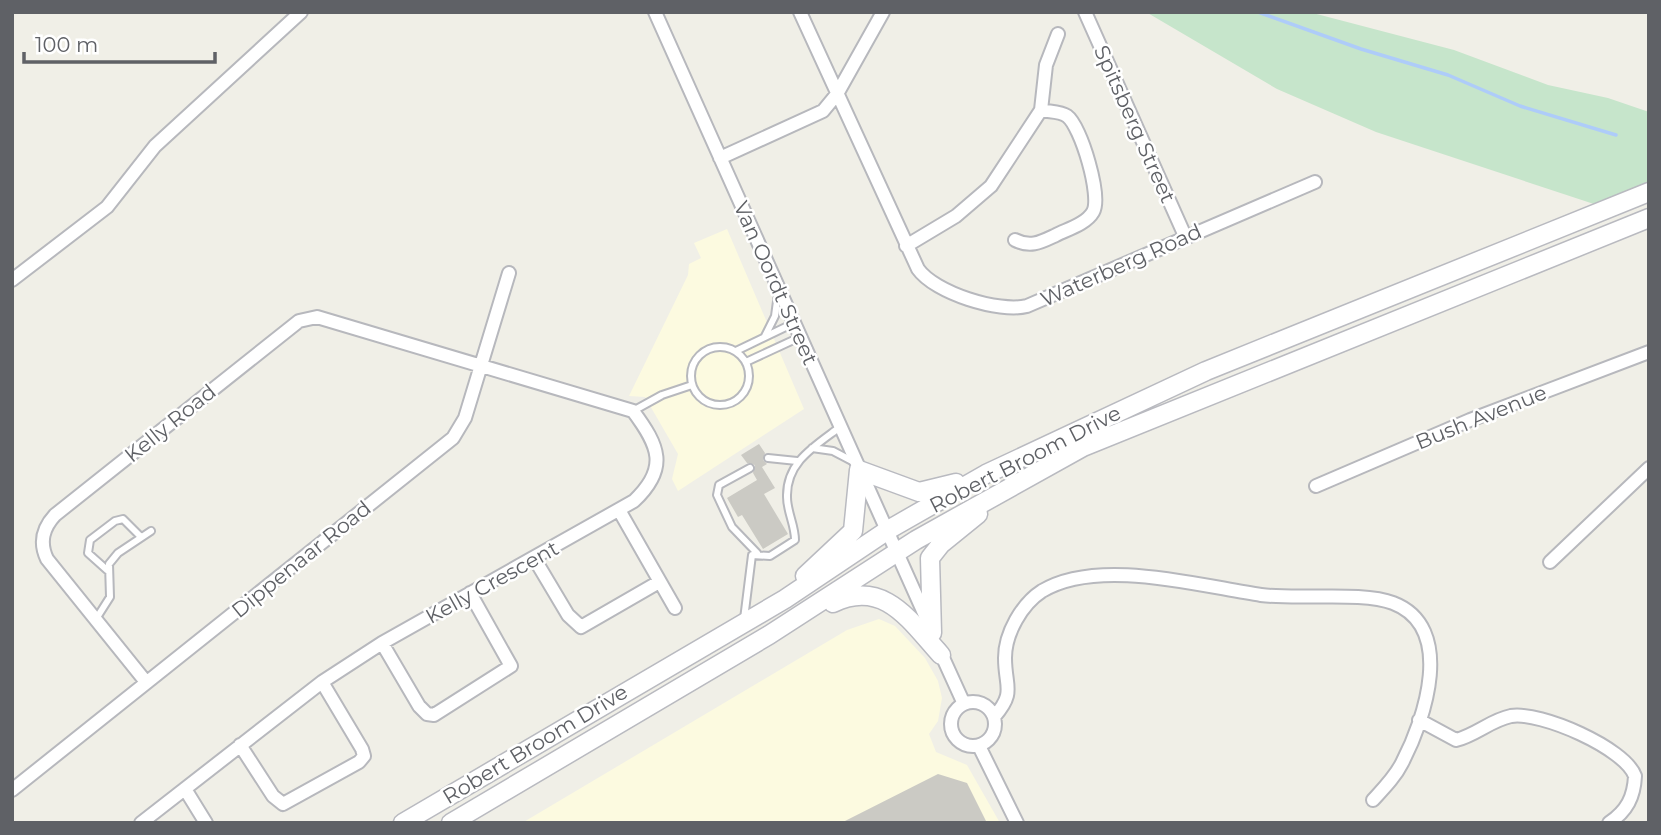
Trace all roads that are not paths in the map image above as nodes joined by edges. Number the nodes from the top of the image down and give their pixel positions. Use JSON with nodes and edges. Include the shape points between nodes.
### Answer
{"nodes":[{"id":1,"x":301,"y":12,"type":"edge"},
{"id":2,"x":655,"y":12,"type":"edge"},
{"id":3,"x":800,"y":12,"type":"edge"},
{"id":4,"x":883,"y":12,"type":"edge"},
{"id":5,"x":1085,"y":12,"type":"edge"},
{"id":6,"x":1058,"y":34,"type":"dead end"},
{"id":7,"x":837,"y":94,"type":"junction"},
{"id":8,"x":1041,"y":110,"type":"junction"},
{"id":9,"x":720,"y":158,"type":"junction"},
{"id":10,"x":1315,"y":182,"type":"dead end"},
{"id":11,"x":1649,"y":192,"type":"edge"},
{"id":12,"x":1649,"y":218,"type":"edge"},
{"id":13,"x":1185,"y":236,"type":"junction"},
{"id":14,"x":1016,"y":240,"type":"dead end"},
{"id":15,"x":906,"y":246,"type":"junction"},
{"id":16,"x":509,"y":272,"type":"dead end"},
{"id":17,"x":12,"y":280,"type":"edge"},
{"id":18,"x":779,"y":289,"type":"junction"},
{"id":19,"x":794,"y":323,"type":"junction"},
{"id":20,"x":764,"y":337,"type":"junction"},
{"id":21,"x":800,"y":337,"type":"junction"},
{"id":22,"x":736,"y":351,"type":"junction"},
{"id":23,"x":1649,"y":352,"type":"edge"},
{"id":24,"x":746,"y":362,"type":"junction"},
{"id":25,"x":481,"y":366,"type":"junction"},
{"id":26,"x":692,"y":385,"type":"junction"},
{"id":27,"x":633,"y":411,"type":"junction"},
{"id":28,"x":841,"y":426,"type":"junction"},
{"id":29,"x":812,"y":448,"type":"junction"},
{"id":30,"x":768,"y":458,"type":"dead end"},
{"id":31,"x":797,"y":461,"type":"junction"},
{"id":32,"x":857,"y":467,"type":"junction"},
{"id":33,"x":750,"y":468,"type":"dead end"},
{"id":34,"x":1649,"y":468,"type":"edge"},
{"id":35,"x":986,"y":474,"type":"junction"},
{"id":36,"x":1015,"y":483,"type":"junction"},
{"id":37,"x":1316,"y":486,"type":"dead end"},
{"id":38,"x":619,"y":510,"type":"junction"},
{"id":39,"x":888,"y":530,"type":"junction"},
{"id":40,"x":151,"y":531,"type":"dead end"},
{"id":41,"x":141,"y":537,"type":"junction"},
{"id":42,"x":898,"y":552,"type":"junction"},
{"id":43,"x":757,"y":554,"type":"junction"},
{"id":44,"x":534,"y":558,"type":"junction"},
{"id":45,"x":1550,"y":562,"type":"dead end"},
{"id":46,"x":107,"y":570,"type":"junction"},
{"id":47,"x":659,"y":582,"type":"junction"},
{"id":48,"x":470,"y":593,"type":"junction"},
{"id":49,"x":785,"y":599,"type":"junction"},
{"id":50,"x":675,"y":608,"type":"dead end"},
{"id":51,"x":96,"y":619,"type":"junction"},
{"id":52,"x":743,"y":621,"type":"junction"},
{"id":53,"x":932,"y":633,"type":"junction"},
{"id":54,"x":769,"y":635,"type":"junction"},
{"id":55,"x":382,"y":643,"type":"junction"},
{"id":56,"x":941,"y":655,"type":"junction"},
{"id":57,"x":146,"y":682,"type":"junction"},
{"id":58,"x":322,"y":682,"type":"junction"},
{"id":59,"x":964,"y":704,"type":"junction"},
{"id":60,"x":994,"y":717,"type":"junction"},
{"id":61,"x":1419,"y":720,"type":"junction"},
{"id":62,"x":240,"y":745,"type":"junction"},
{"id":63,"x":979,"y":746,"type":"junction"},
{"id":64,"x":185,"y":789,"type":"junction"},
{"id":65,"x":12,"y":790,"type":"edge"},
{"id":66,"x":1373,"y":800,"type":"dead end"},
{"id":67,"x":141,"y":823,"type":"edge"},
{"id":68,"x":206,"y":823,"type":"edge"},
{"id":69,"x":403,"y":823,"type":"edge"},
{"id":70,"x":451,"y":823,"type":"edge"},
{"id":71,"x":1017,"y":823,"type":"edge"},
{"id":72,"x":1609,"y":823,"type":"edge"}],
"edges":[{"from":1,"to":17,"type":"street","via":[[155,146],[107,207]]},
{"from":2,"to":9,"type":"street","name":"Van Oordt Street"},
{"from":3,"to":7,"type":"street","name":"Waterberg Road"},
{"from":4,"to":7,"type":"street"},
{"from":5,"to":13,"type":"street","name":"Spitsberg Street"},
{"from":6,"to":8,"type":"street","via":[[1046,65]]},
{"from":7,"to":9,"type":"street","via":[[808,120]]},
{"from":7,"to":15,"type":"street","name":"Waterberg Road"},
{"from":8,"to":14,"type":"street","via":[[1065,115],[1073,124],[1095,185],[1095,204],[1092,214],[1049,238],[1033,245]]},
{"from":8,"to":15,"type":"street","via":[[989,189]]},
{"from":9,"to":18,"type":"street","name":"Van Oordt Street"},
{"from":10,"to":13,"type":"street","name":"Waterberg Road"},
{"from":11,"to":35,"type":"street","name":"Robert Broom Drive","via":[[1206,372]]},
{"from":12,"to":36,"type":"street","name":"Robert Broom Drive","via":[[1135,424]]},
{"from":13,"to":15,"type":"street","name":"Waterberg Road","via":[[1020,308],[982,303],[929,282]]},
{"from":16,"to":25,"type":"street","name":"Dippenaar Road"},
{"from":18,"to":19,"type":"street","name":"Van Oordt Street"},
{"from":18,"to":20,"type":"lane","via":[[775,316]]},
{"from":19,"to":20,"type":"lane"},
{"from":19,"to":21,"type":"street","name":"Van Oordt Street"},
{"from":20,"to":22,"type":"lane"},
{"from":21,"to":24,"type":"lane"},
{"from":21,"to":28,"type":"street","name":"Van Oordt Street"},
{"from":22,"to":24,"type":"lane"},
{"from":22,"to":26,"type":"lane","via":[[718,346],[702,353],[691,368]]},
{"from":23,"to":37,"type":"street","name":"Bush Avenue","via":[[1470,420]]},
{"from":24,"to":26,"type":"lane","via":[[747,385],[729,403],[703,400]]},
{"from":25,"to":27,"type":"street"},
{"from":25,"to":51,"type":"street","name":"Kelly Road","via":[[317,317],[289,326],[51,519],[42,536],[44,553]]},
{"from":25,"to":57,"type":"street","name":"Dippenaar Road","via":[[465,418],[453,438]]},
{"from":26,"to":27,"type":"lane"},
{"from":27,"to":38,"type":"street","name":"Kelly Crescent","via":[[651,436],[657,465],[644,492]]},
{"from":28,"to":29,"type":"lane"},
{"from":28,"to":32,"type":"street","name":"Van Oordt Street"},
{"from":29,"to":31,"type":"lane"},
{"from":29,"to":32,"type":"lane","via":[[833,451]]},
{"from":30,"to":31,"type":"lane"},
{"from":31,"to":43,"type":"lane","via":[[787,499],[795,540],[769,556]]},
{"from":32,"to":35,"type":"street","via":[[919,492]]},
{"from":32,"to":39,"type":"street","name":"Van Oordt Street"},
{"from":32,"to":49,"type":"street","via":[[853,531]]},
{"from":33,"to":43,"type":"lane","via":[[719,485],[716,495],[732,527]]},
{"from":34,"to":45,"type":"street"},
{"from":35,"to":39,"type":"street","name":"Robert Broom Drive"},
{"from":36,"to":42,"type":"street","name":"Robert Broom Drive"},
{"from":36,"to":53,"type":"street","via":[[932,556]]},
{"from":38,"to":44,"type":"street","name":"Kelly Crescent"},
{"from":38,"to":47,"type":"street"},
{"from":39,"to":42,"type":"street","name":"Van Oordt Street"},
{"from":39,"to":49,"type":"street","name":"Robert Broom Drive"},
{"from":40,"to":41,"type":"lane"},
{"from":41,"to":46,"type":"lane","via":[[118,553]]},
{"from":41,"to":46,"type":"lane","via":[[123,519],[90,540],[88,553]]},
{"from":42,"to":53,"type":"street","name":"Van Oordt Street"},
{"from":42,"to":54,"type":"street","name":"Robert Broom Drive"},
{"from":43,"to":52,"type":"lane","via":[[751,556]]},
{"from":44,"to":47,"type":"street","via":[[568,615],[581,627]]},
{"from":44,"to":48,"type":"street","name":"Kelly Crescent"},
{"from":46,"to":51,"type":"lane","via":[[110,597]]},
{"from":47,"to":50,"type":"street"},
{"from":48,"to":55,"type":"street","name":"Kelly Crescent"},
{"from":48,"to":55,"type":"street","via":[[511,666],[434,715],[422,710]]},
{"from":49,"to":52,"type":"street","name":"Robert Broom Drive"},
{"from":51,"to":57,"type":"street","name":"Kelly Road"},
{"from":52,"to":69,"type":"street","name":"Robert Broom Drive"},
{"from":53,"to":56,"type":"street","name":"Van Oordt Street"},
{"from":54,"to":56,"type":"street","via":[[862,594],[897,608]]},
{"from":54,"to":70,"type":"street","name":"Robert Broom Drive"},
{"from":55,"to":58,"type":"street","name":"Kelly Crescent"},
{"from":56,"to":59,"type":"street","name":"Van Oordt Street"},
{"from":57,"to":65,"type":"street","name":"Dippenaar Road"},
{"from":58,"to":62,"type":"street","name":"Kelly Crescent"},
{"from":58,"to":62,"type":"street","via":[[362,749],[359,762],[283,804]]},
{"from":59,"to":60,"type":"street","via":[[978,702]]},
{"from":59,"to":63,"type":"street","via":[[951,721],[953,735],[964,745]]},
{"from":60,"to":61,"type":"street","via":[[1008,694],[1005,659],[1009,635],[1030,600],[1065,582],[1131,575],[1265,595],[1381,599],[1402,607],[1419,622],[1429,643],[1429,674]]},
{"from":60,"to":63,"type":"street","via":[[994,731]]},
{"from":61,"to":66,"type":"street","via":[[1402,764]]},
{"from":61,"to":72,"type":"street","via":[[1456,740],[1511,716],[1534,717],[1605,747],[1626,761],[1635,776],[1630,801]]},
{"from":62,"to":64,"type":"street","name":"Kelly Crescent"},
{"from":63,"to":71,"type":"street"},
{"from":64,"to":67,"type":"street","name":"Kelly Crescent"},
{"from":64,"to":68,"type":"street"}]}
